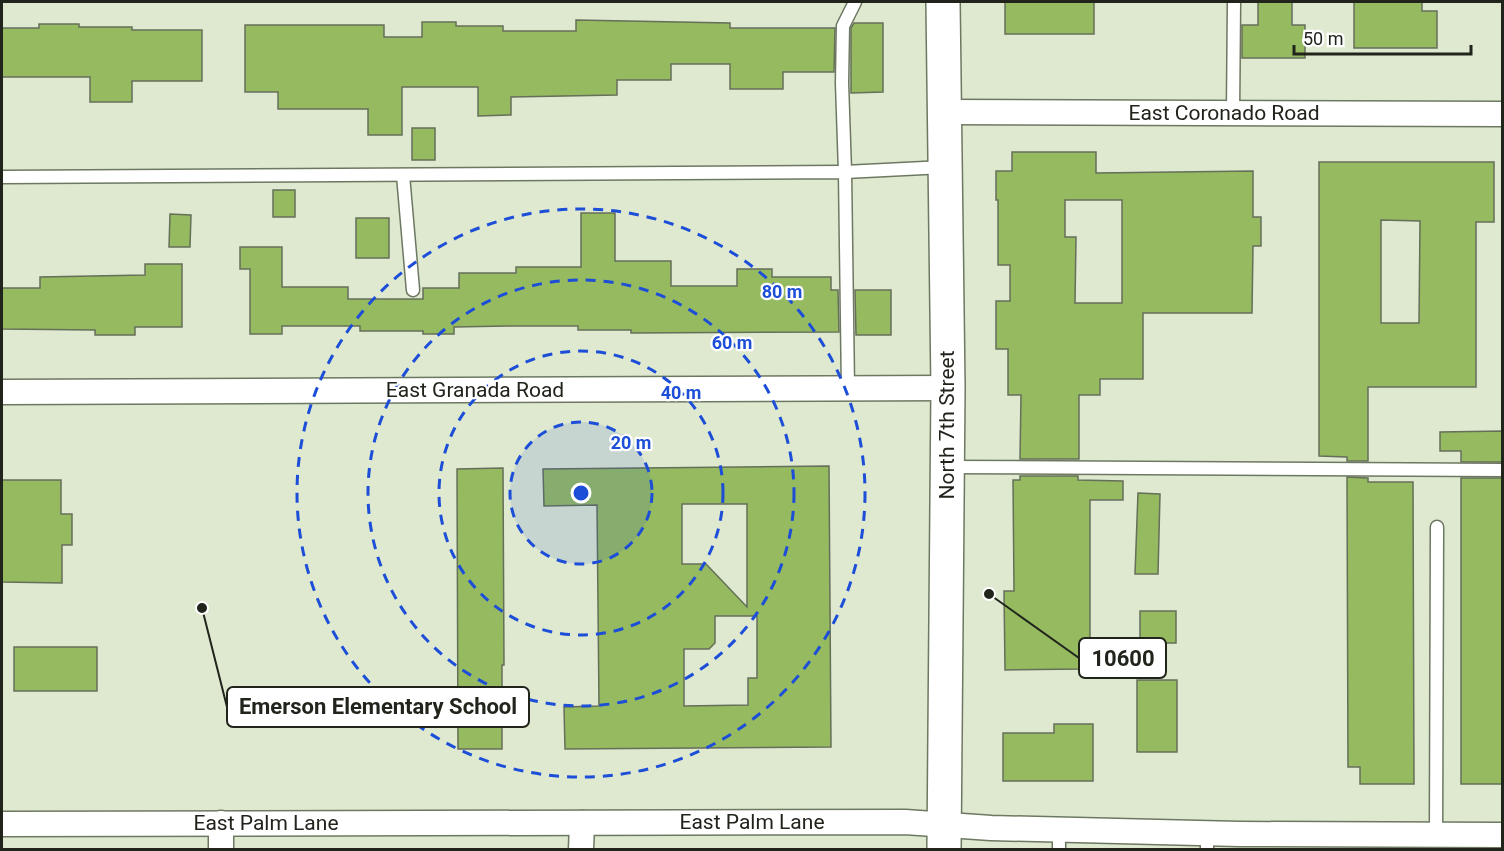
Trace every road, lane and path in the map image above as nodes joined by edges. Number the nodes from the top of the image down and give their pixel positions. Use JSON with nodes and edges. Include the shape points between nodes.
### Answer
{"nodes":[{"id":1,"x":855,"y":2,"type":"edge"},
{"id":2,"x":943,"y":2,"type":"edge"},
{"id":3,"x":1234,"y":2,"type":"edge"},
{"id":4,"x":945,"y":112,"type":"junction"},
{"id":5,"x":1233,"y":113,"type":"junction"},
{"id":6,"x":1503,"y":114,"type":"edge"},
{"id":7,"x":945,"y":167,"type":"junction"},
{"id":8,"x":845,"y":172,"type":"junction"},
{"id":9,"x":403,"y":175,"type":"junction"},
{"id":10,"x":2,"y":177,"type":"edge"},
{"id":11,"x":414,"y":290,"type":"dead end"},
{"id":12,"x":948,"y":388,"type":"junction"},
{"id":13,"x":848,"y":389,"type":"junction"},
{"id":14,"x":2,"y":392,"type":"edge"},
{"id":15,"x":947,"y":466,"type":"junction"},
{"id":16,"x":1503,"y":470,"type":"edge"},
{"id":17,"x":1437,"y":527,"type":"dead end"},
{"id":18,"x":221,"y":823,"type":"junction"},
{"id":19,"x":582,"y":823,"type":"junction"},
{"id":20,"x":2,"y":824,"type":"edge"},
{"id":21,"x":1436,"y":835,"type":"junction"},
{"id":22,"x":1503,"y":835,"type":"edge"},
{"id":23,"x":944,"y":837,"type":"edge"},
{"id":24,"x":1059,"y":840,"type":"edge"},
{"id":25,"x":1207,"y":842,"type":"edge"},
{"id":26,"x":1269,"y":842,"type":"edge"},
{"id":27,"x":1406,"y":843,"type":"edge"},
{"id":28,"x":221,"y":849,"type":"edge"},
{"id":29,"x":581,"y":849,"type":"edge"}],
"edges":[{"from":1,"to":8,"type":"lane","via":[[843,26]]},
{"from":2,"to":4,"type":"main road","name":"North 7th Street"},
{"from":3,"to":5,"type":"lane"},
{"from":4,"to":5,"type":"street","name":"East Coronado Road"},
{"from":4,"to":7,"type":"main road","name":"North 7th Street"},
{"from":5,"to":6,"type":"street","name":"East Coronado Road"},
{"from":7,"to":8,"type":"lane"},
{"from":7,"to":12,"type":"main road","name":"North 7th Street"},
{"from":8,"to":9,"type":"lane"},
{"from":8,"to":13,"type":"lane"},
{"from":9,"to":10,"type":"lane"},
{"from":9,"to":11,"type":"lane"},
{"from":12,"to":13,"type":"street","name":"East Granada Road"},
{"from":12,"to":15,"type":"main road","name":"North 7th Street"},
{"from":13,"to":14,"type":"street","name":"East Granada Road"},
{"from":15,"to":16,"type":"lane"},
{"from":15,"to":23,"type":"main road","name":"North 7th Street"},
{"from":17,"to":21,"type":"lane"},
{"from":18,"to":19,"type":"street","name":"East Palm Lane"},
{"from":18,"to":20,"type":"street","name":"East Palm Lane"},
{"from":18,"to":28,"type":"street"},
{"from":19,"to":23,"type":"street","name":"East Palm Lane"},
{"from":19,"to":29,"type":"street"},
{"from":21,"to":22,"type":"street","name":"East Palm Lane"},
{"from":21,"to":27,"type":"street","name":"East Palm Lane"},
{"from":23,"to":24,"type":"street","name":"East Palm Lane","via":[[991,828]]},
{"from":24,"to":25,"type":"street","name":"East Palm Lane"},
{"from":25,"to":26,"type":"street","name":"East Palm Lane"},
{"from":26,"to":27,"type":"street","name":"East Palm Lane"}]}
